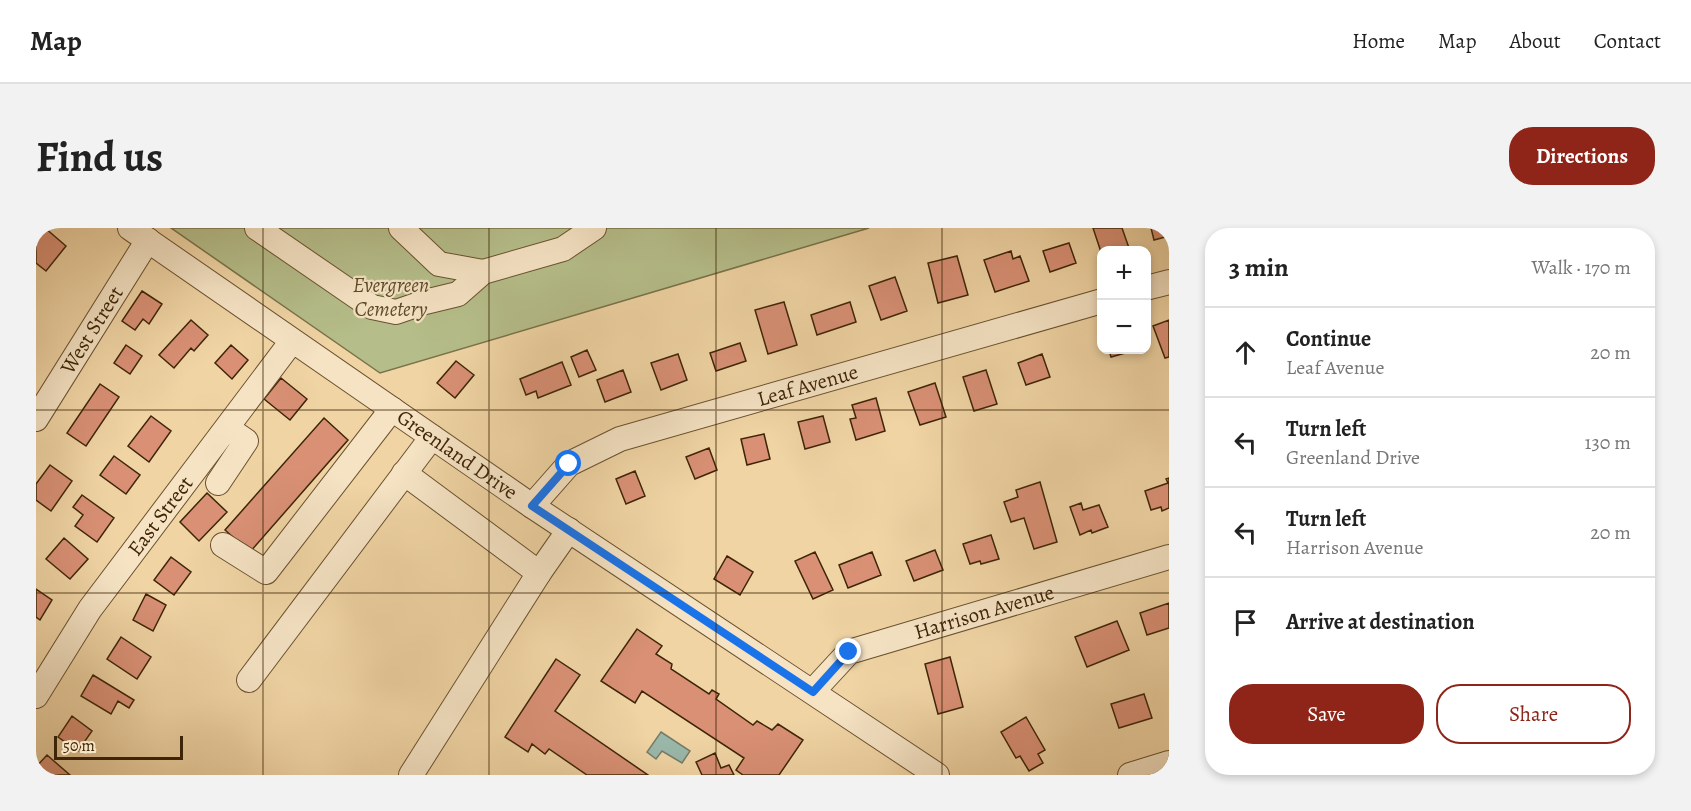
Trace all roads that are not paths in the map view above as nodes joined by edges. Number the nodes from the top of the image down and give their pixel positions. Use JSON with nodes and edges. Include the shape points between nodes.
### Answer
{"nodes":[{"id":1,"x":257,"y":228,"type":"edge"},
{"id":2,"x":401,"y":228,"type":"edge"},
{"id":3,"x":594,"y":228,"type":"edge"},
{"id":4,"x":139,"y":234,"type":"edge"},
{"id":5,"x":439,"y":264,"type":"junction"},
{"id":6,"x":483,"y":272,"type":"junction"},
{"id":7,"x":1169,"y":282,"type":"edge"},
{"id":8,"x":1151,"y":287,"type":"edge"},
{"id":9,"x":425,"y":302,"type":"junction"},
{"id":10,"x":1097,"y":302,"type":"edge"},
{"id":11,"x":292,"y":341,"type":"junction"},
{"id":12,"x":392,"y":409,"type":"junction"},
{"id":13,"x":36,"y":419,"type":"edge"},
{"id":14,"x":227,"y":428,"type":"junction"},
{"id":15,"x":432,"y":437,"type":"junction"},
{"id":16,"x":404,"y":473,"type":"junction"},
{"id":17,"x":218,"y":483,"type":"dead end"},
{"id":18,"x":532,"y":506,"type":"junction"},
{"id":19,"x":569,"y":530,"type":"junction"},
{"id":20,"x":223,"y":545,"type":"dead end"},
{"id":21,"x":1169,"y":557,"type":"edge"},
{"id":22,"x":539,"y":573,"type":"junction"},
{"id":23,"x":249,"y":680,"type":"dead end"},
{"id":24,"x":813,"y":692,"type":"junction"},
{"id":25,"x":36,"y":696,"type":"edge"},
{"id":26,"x":1169,"y":763,"type":"edge"},
{"id":27,"x":411,"y":775,"type":"edge"},
{"id":28,"x":937,"y":775,"type":"edge"},
{"id":29,"x":1130,"y":775,"type":"edge"}],
"edges":[{"from":1,"to":9,"type":"street","via":[[372,307],[396,312]]},
{"from":2,"to":5,"type":"street"},
{"from":3,"to":6,"type":"street","via":[[563,249]]},
{"from":4,"to":11,"type":"street","name":"Greenland Drive"},
{"from":4,"to":13,"type":"street","name":"West Street"},
{"from":5,"to":6,"type":"street"},
{"from":5,"to":9,"type":"street"},
{"from":6,"to":9,"type":"street","via":[[458,294]]},
{"from":7,"to":8,"type":"street"},
{"from":10,"to":18,"type":"street","name":"Leaf Avenue","via":[[620,439],[569,464]]},
{"from":11,"to":12,"type":"street","name":"Greenland Drive"},
{"from":11,"to":14,"type":"street","name":"East Street"},
{"from":12,"to":15,"type":"street","name":"Greenland Drive"},
{"from":12,"to":20,"type":"street","via":[[266,572]]},
{"from":14,"to":17,"type":"street","via":[[246,441]]},
{"from":14,"to":25,"type":"street","name":"East Street","via":[[90,609]]},
{"from":15,"to":16,"type":"street"},
{"from":15,"to":18,"type":"street","name":"Greenland Drive"},
{"from":16,"to":22,"type":"street"},
{"from":16,"to":23,"type":"street"},
{"from":18,"to":19,"type":"street","name":"Greenland Drive"},
{"from":19,"to":22,"type":"street"},
{"from":19,"to":24,"type":"street","name":"Greenland Drive"},
{"from":21,"to":24,"type":"street","name":"Harrison Avenue","via":[[849,652]]},
{"from":22,"to":27,"type":"street"},
{"from":24,"to":28,"type":"street","name":"Greenland Drive"},
{"from":26,"to":29,"type":"street"}]}
